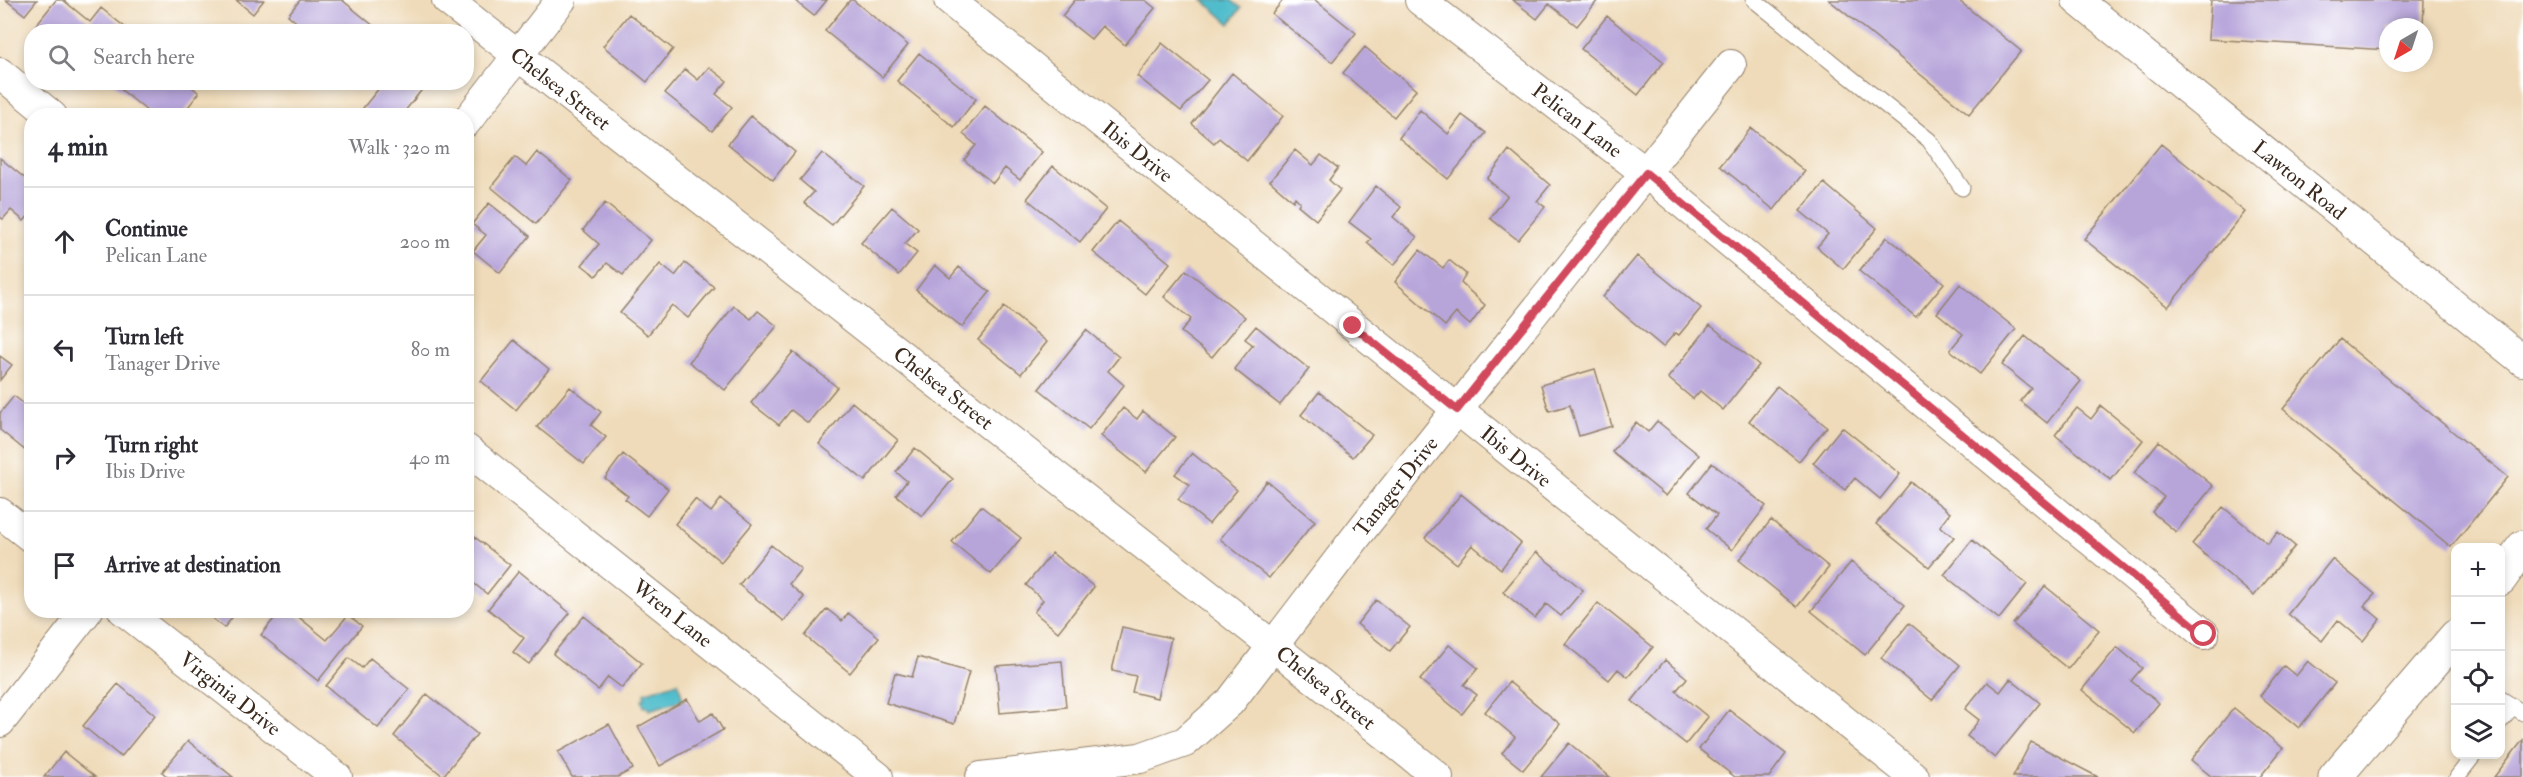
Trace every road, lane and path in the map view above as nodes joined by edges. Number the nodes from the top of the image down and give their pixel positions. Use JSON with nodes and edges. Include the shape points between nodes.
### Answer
{"nodes":[{"id":1,"x":447,"y":0,"type":"edge"},
{"id":2,"x":561,"y":0,"type":"edge"},
{"id":3,"x":949,"y":0,"type":"edge"},
{"id":4,"x":1420,"y":0,"type":"edge"},
{"id":5,"x":1754,"y":0,"type":"edge"},
{"id":6,"x":2077,"y":0,"type":"edge"},
{"id":7,"x":517,"y":56,"type":"junction"},
{"id":8,"x":1731,"y":65,"type":"dead end"},
{"id":9,"x":0,"y":73,"type":"edge"},
{"id":10,"x":42,"y":108,"type":"edge"},
{"id":11,"x":474,"y":112,"type":"edge"},
{"id":12,"x":1646,"y":173,"type":"junction"},
{"id":13,"x":1962,"y":188,"type":"dead end"},
{"id":14,"x":2523,"y":361,"type":"edge"},
{"id":15,"x":1457,"y":410,"type":"junction"},
{"id":16,"x":474,"y":455,"type":"edge"},
{"id":17,"x":0,"y":513,"type":"edge"},
{"id":18,"x":24,"y":532,"type":"edge"},
{"id":19,"x":2523,"y":547,"type":"edge"},
{"id":20,"x":2505,"y":572,"type":"edge"},
{"id":21,"x":82,"y":618,"type":"edge"},
{"id":22,"x":133,"y":618,"type":"edge"},
{"id":23,"x":2204,"y":634,"type":"dead end"},
{"id":24,"x":1272,"y":645,"type":"junction"},
{"id":25,"x":2451,"y":649,"type":"edge"},
{"id":26,"x":0,"y":722,"type":"edge"},
{"id":27,"x":2471,"y":759,"type":"edge"},
{"id":28,"x":337,"y":777,"type":"edge"},
{"id":29,"x":878,"y":777,"type":"edge"},
{"id":30,"x":981,"y":777,"type":"edge"},
{"id":31,"x":1438,"y":777,"type":"edge"},
{"id":32,"x":1914,"y":777,"type":"edge"},
{"id":33,"x":2335,"y":777,"type":"edge"},
{"id":34,"x":2457,"y":777,"type":"edge"}],
"edges":[{"from":1,"to":7,"type":"street","name":"Chelsea Street"},
{"from":2,"to":7,"type":"street"},
{"from":3,"to":15,"type":"street","name":"Ibis Drive"},
{"from":4,"to":12,"type":"street","name":"Pelican Lane"},
{"from":5,"to":13,"type":"lane","via":[[1929,140]]},
{"from":6,"to":14,"type":"street","name":"Lawton Road"},
{"from":7,"to":11,"type":"street"},
{"from":7,"to":24,"type":"street","name":"Chelsea Street"},
{"from":8,"to":12,"type":"street","name":"Tanager Drive"},
{"from":9,"to":10,"type":"street"},
{"from":12,"to":15,"type":"street","name":"Tanager Drive"},
{"from":12,"to":23,"type":"street","name":"Pelican Lane"},
{"from":15,"to":24,"type":"street","name":"Tanager Drive"},
{"from":15,"to":32,"type":"street","name":"Ibis Drive"},
{"from":16,"to":29,"type":"street","name":"Wren Lane"},
{"from":17,"to":18,"type":"street"},
{"from":19,"to":20,"type":"street"},
{"from":21,"to":26,"type":"street"},
{"from":22,"to":28,"type":"street","name":"Virginia Drive"},
{"from":24,"to":30,"type":"street","name":"Tanager Drive","via":[[1230,702],[1185,742],[1140,758]]},
{"from":24,"to":31,"type":"street","name":"Chelsea Street"},
{"from":25,"to":33,"type":"street"},
{"from":27,"to":34,"type":"lane"}]}
